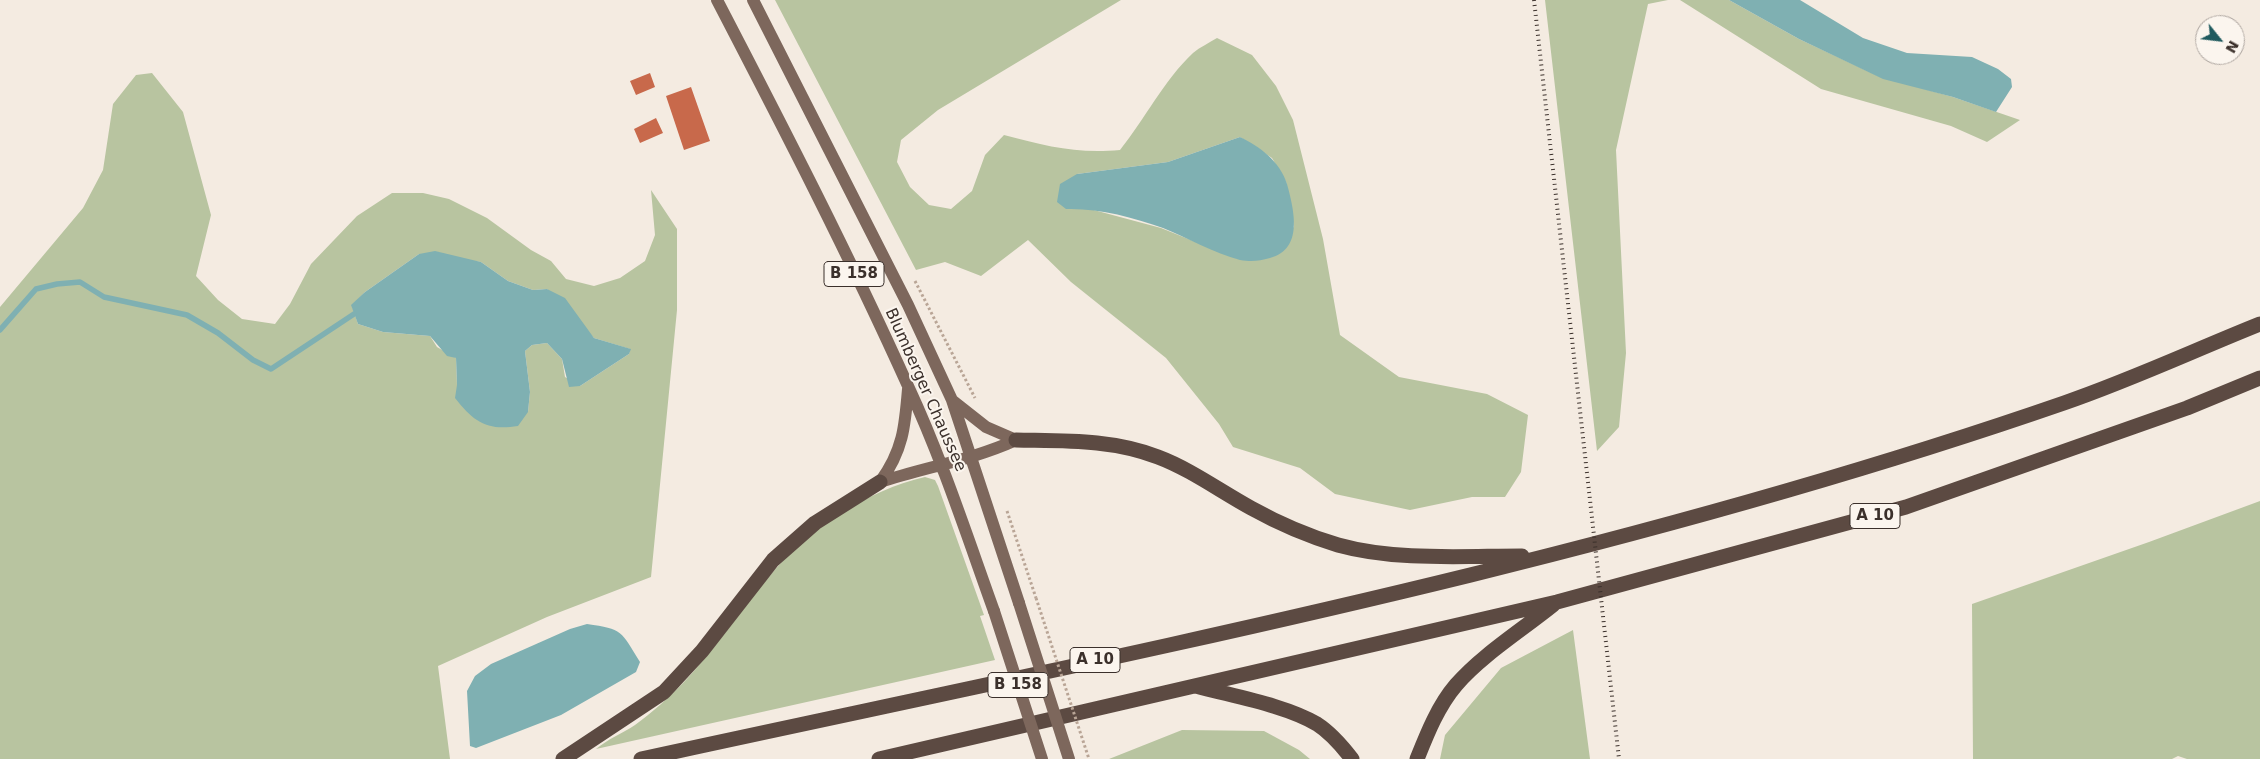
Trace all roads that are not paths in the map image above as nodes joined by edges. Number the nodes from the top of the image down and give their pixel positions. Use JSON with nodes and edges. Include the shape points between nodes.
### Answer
{"nodes":[{"id":1,"x":717,"y":0,"type":"edge"},
{"id":2,"x":753,"y":0,"type":"edge"},
{"id":3,"x":2260,"y":324,"type":"edge"},
{"id":4,"x":2260,"y":378,"type":"edge"},
{"id":5,"x":908,"y":386,"type":"junction"},
{"id":6,"x":952,"y":400,"type":"junction"},
{"id":7,"x":1016,"y":440,"type":"junction"},
{"id":8,"x":972,"y":458,"type":"junction"},
{"id":9,"x":941,"y":464,"type":"junction"},
{"id":10,"x":880,"y":482,"type":"junction"},
{"id":11,"x":1549,"y":556,"type":"junction"},
{"id":12,"x":1556,"y":602,"type":"junction"},
{"id":13,"x":1194,"y":686,"type":"junction"},
{"id":14,"x":563,"y":759,"type":"edge"},
{"id":15,"x":641,"y":759,"type":"edge"},
{"id":16,"x":879,"y":759,"type":"edge"},
{"id":17,"x":1042,"y":759,"type":"edge"},
{"id":18,"x":1069,"y":759,"type":"edge"},
{"id":19,"x":1352,"y":759,"type":"edge"},
{"id":20,"x":1417,"y":759,"type":"edge"}],
"edges":[{"from":1,"to":5,"type":"main road","name":"Blumberger Chaussee","number":"B 158","via":[[806,174]]},
{"from":2,"to":6,"type":"main road","name":"Blumberger Chaussee","number":"B 158","via":[[908,305]]},
{"from":3,"to":11,"type":"highway","number":"A 10","via":[[2069,402],[1870,467]]},
{"from":4,"to":12,"type":"highway","number":"A 10","via":[[2187,408],[1906,507]]},
{"from":5,"to":9,"type":"main road","name":"Blumberger Chaussee","number":"B 158"},
{"from":5,"to":10,"type":"main road","via":[[900,449]]},
{"from":6,"to":7,"type":"main road","via":[[986,427]]},
{"from":6,"to":8,"type":"main road","name":"Blumberger Chaussee","number":"B 158"},
{"from":7,"to":8,"type":"main road"},
{"from":7,"to":11,"type":"highway","via":[[1087,441],[1158,457],[1252,509],[1339,545],[1426,556]]},
{"from":8,"to":9,"type":"main road"},
{"from":8,"to":18,"type":"main road","name":"Blumberger Chaussee","number":"B 158","bridge":true},
{"from":9,"to":10,"type":"main road"},
{"from":9,"to":17,"type":"main road","name":"Blumberger Chaussee","number":"B 158","bridge":true,"via":[[994,611]]},
{"from":10,"to":14,"type":"highway","via":[[816,523],[773,560],[702,651],[664,692]]},
{"from":11,"to":15,"type":"highway","number":"A 10","via":[[1270,622]]},
{"from":12,"to":13,"type":"highway","number":"A 10"},
{"from":12,"to":20,"type":"highway","via":[[1456,685],[1437,714]]},
{"from":13,"to":16,"type":"highway","number":"A 10"},
{"from":13,"to":19,"type":"highway","via":[[1285,711],[1317,724],[1340,743]]}]}
